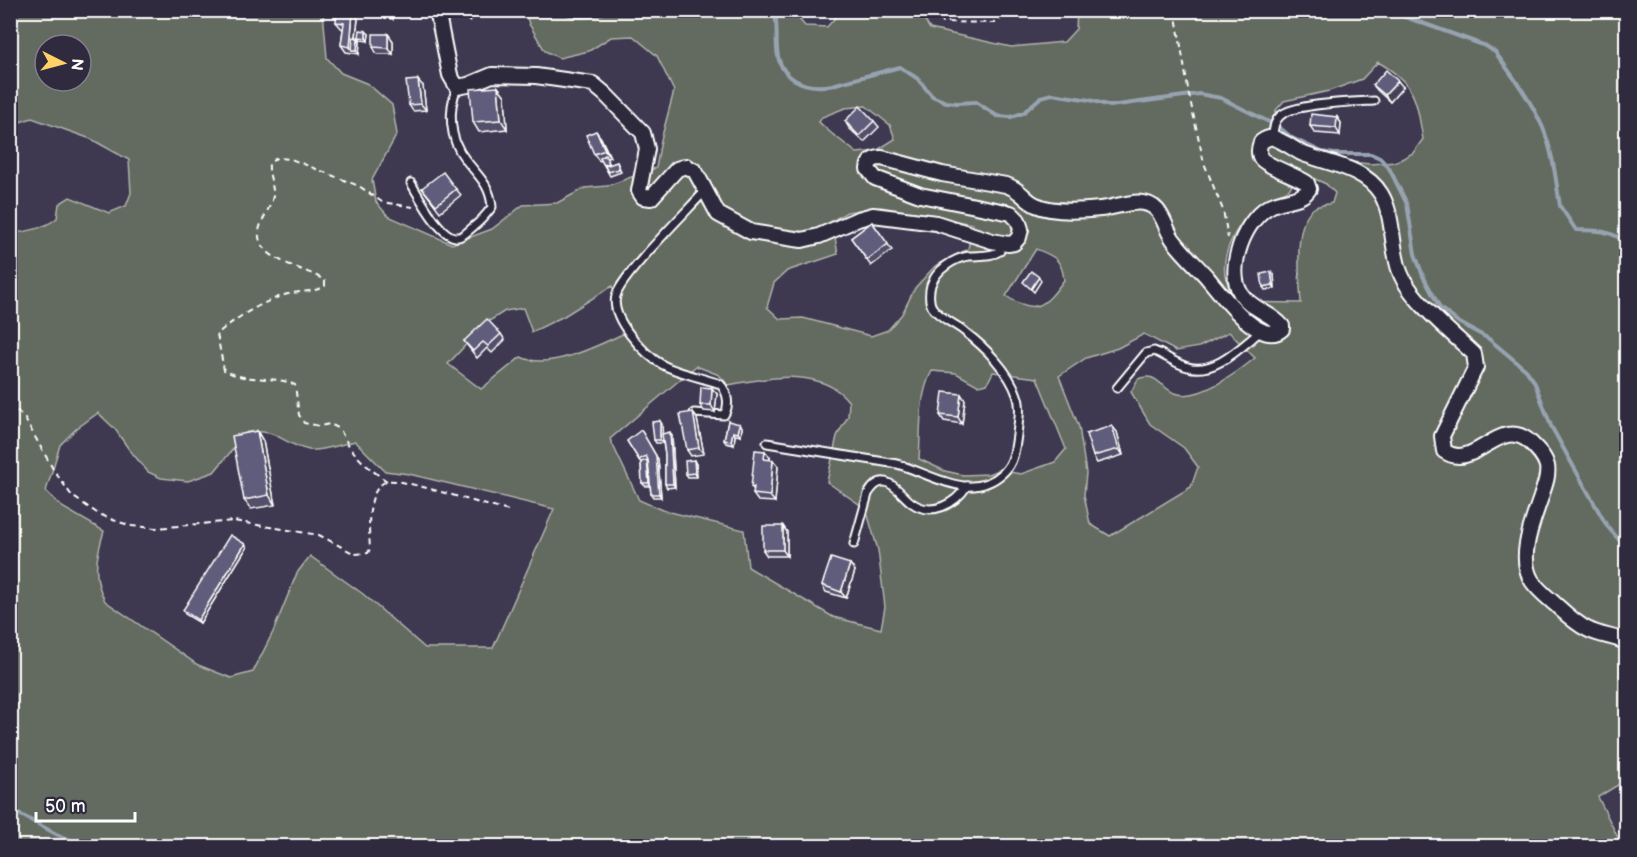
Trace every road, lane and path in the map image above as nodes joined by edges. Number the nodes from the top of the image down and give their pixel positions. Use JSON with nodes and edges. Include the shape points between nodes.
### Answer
{"nodes":[{"id":1,"x":437,"y":10,"type":"edge"},
{"id":2,"x":933,"y":10,"type":"edge"},
{"id":3,"x":1003,"y":10,"type":"edge"},
{"id":4,"x":1175,"y":10,"type":"edge"},
{"id":5,"x":457,"y":87,"type":"junction"},
{"id":6,"x":1374,"y":101,"type":"dead end"},
{"id":7,"x":1273,"y":133,"type":"junction"},
{"id":8,"x":411,"y":183,"type":"dead end"},
{"id":9,"x":705,"y":191,"type":"junction"},
{"id":10,"x":428,"y":208,"type":"junction"},
{"id":11,"x":1001,"y":244,"type":"junction"},
{"id":12,"x":1237,"y":259,"type":"junction"},
{"id":13,"x":1261,"y":331,"type":"junction"},
{"id":14,"x":1117,"y":388,"type":"dead end"},
{"id":15,"x":10,"y":402,"type":"edge"},
{"id":16,"x":694,"y":413,"type":"edge"},
{"id":17,"x":768,"y":443,"type":"dead end"},
{"id":18,"x":387,"y":481,"type":"junction"},
{"id":19,"x":967,"y":486,"type":"junction"},
{"id":20,"x":509,"y":511,"type":"dead end"},
{"id":21,"x":854,"y":544,"type":"dead end"},
{"id":22,"x":1626,"y":642,"type":"edge"}],
"edges":[{"from":1,"to":5,"type":"street","via":[[450,75]]},
{"from":2,"to":3,"type":"path","via":[[943,22],[995,23]]},
{"from":4,"to":12,"type":"path","via":[[1204,163]]},
{"from":5,"to":9,"type":"street","via":[[492,75],[593,84],[643,134],[647,149],[639,191],[643,197],[651,198],[677,169],[686,166],[695,171]]},
{"from":5,"to":10,"type":"lane","via":[[452,100],[455,142],[491,194],[492,207],[461,237],[454,238],[445,234]]},
{"from":6,"to":7,"type":"lane","via":[[1286,112],[1276,121]]},
{"from":7,"to":12,"type":"street","via":[[1261,142],[1262,160],[1295,175],[1309,189],[1298,198],[1280,201],[1257,215],[1247,228]]},
{"from":7,"to":22,"type":"street","via":[[1308,156],[1369,179],[1381,194],[1399,271],[1412,292],[1474,354],[1476,367],[1442,436],[1444,451],[1465,455],[1511,434],[1530,442],[1544,457],[1547,468],[1530,531],[1528,574],[1542,593],[1577,623]]},
{"from":8,"to":10,"type":"lane"},
{"from":9,"to":11,"type":"street","via":[[718,214],[751,232],[802,240],[873,215],[936,223]]},
{"from":9,"to":16,"type":"lane","via":[[626,278],[616,297],[618,316],[641,348],[657,362],[725,388],[724,415]]},
{"from":10,"to":18,"type":"path","via":[[382,202],[359,186],[291,159],[276,159],[269,164],[273,197],[259,232],[262,244],[279,261],[318,275],[325,286],[271,301],[217,334],[224,370],[236,377],[295,385],[299,415],[304,423],[330,424],[340,429],[359,458]]},
{"from":11,"to":13,"type":"street","via":[[1014,243],[1019,237],[1021,225],[1011,213],[911,192],[875,178],[868,169],[870,162],[882,158],[1006,185],[1016,188],[1036,205],[1054,209],[1147,204],[1159,213],[1174,242],[1231,306]]},
{"from":11,"to":19,"type":"lane","via":[[996,254],[966,256],[950,264],[930,286],[936,312],[987,351],[1018,397],[1014,454],[1008,468],[986,485]]},
{"from":12,"to":13,"type":"street","via":[[1237,279],[1243,297],[1282,326],[1277,334]]},
{"from":13,"to":14,"type":"lane","via":[[1210,366],[1187,367],[1154,351],[1146,353]]},
{"from":15,"to":18,"type":"path","via":[[25,418],[72,496],[97,513],[132,526],[156,528],[233,521],[318,535],[362,555],[370,549],[369,514],[374,498]]},
{"from":17,"to":19,"type":"lane","via":[[897,464],[948,484]]},
{"from":18,"to":20,"type":"path"},
{"from":19,"to":21,"type":"lane","via":[[948,504],[927,510],[911,502],[896,486],[880,484],[868,494]]}]}
